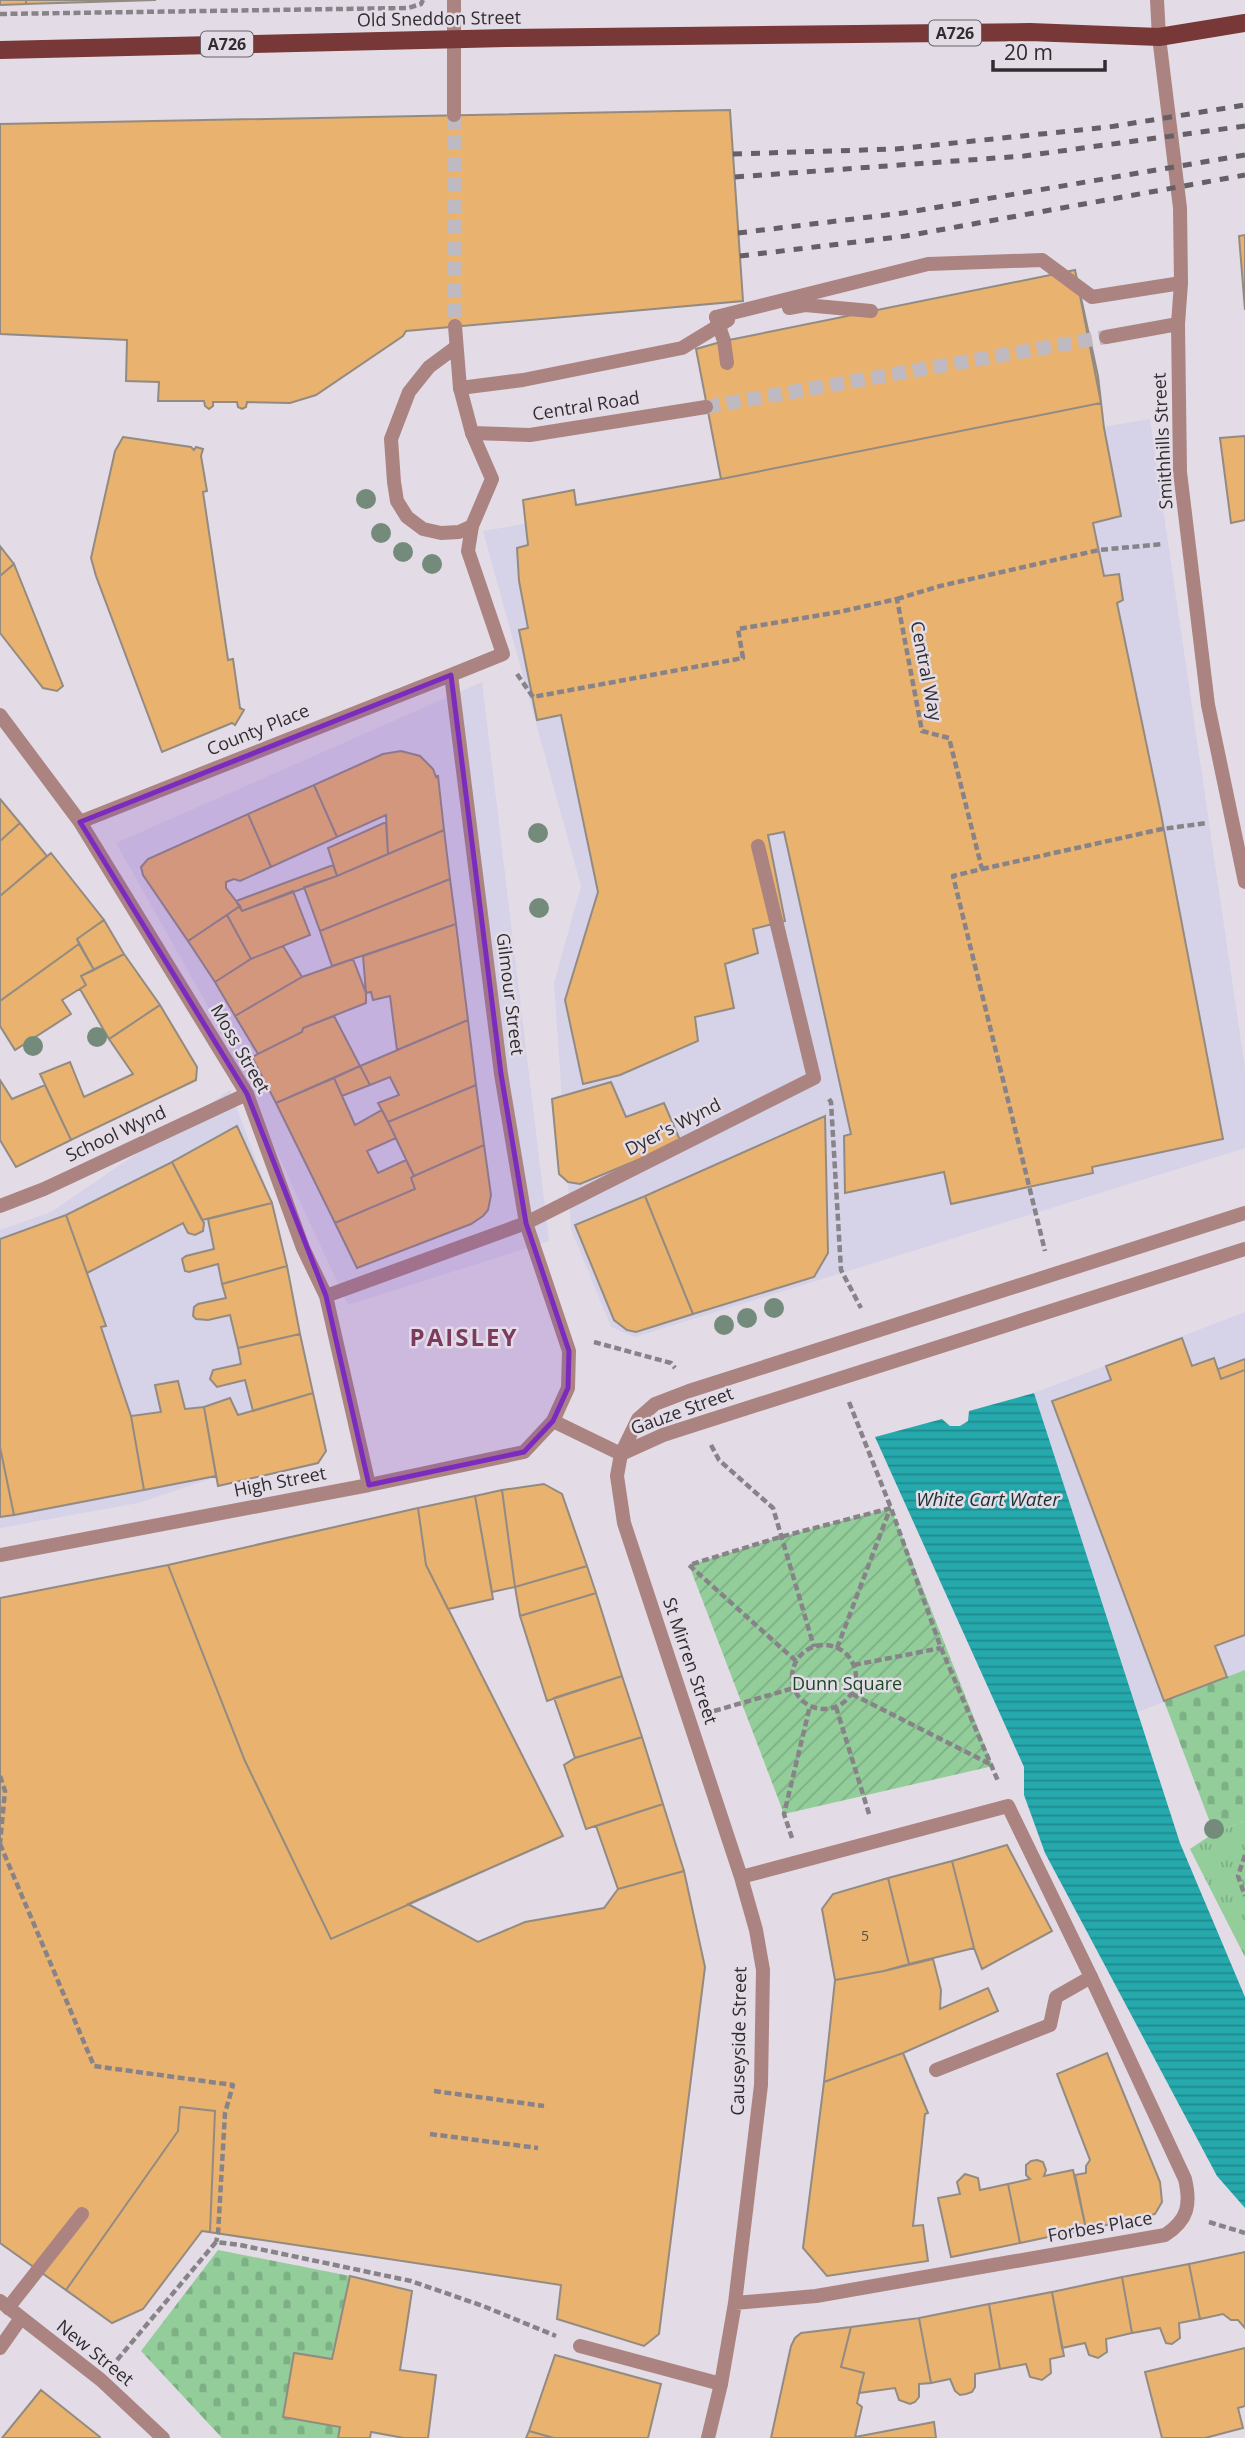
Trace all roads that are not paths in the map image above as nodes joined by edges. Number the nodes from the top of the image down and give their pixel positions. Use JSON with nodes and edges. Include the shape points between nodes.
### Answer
{"nodes":[{"id":1,"x":454,"y":0,"type":"edge"},
{"id":2,"x":1157,"y":0,"type":"edge"},
{"id":3,"x":1245,"y":23,"type":"edge"},
{"id":4,"x":1159,"y":37,"type":"junction"},
{"id":5,"x":453,"y":39,"type":"junction"},
{"id":6,"x":0,"y":50,"type":"edge"},
{"id":7,"x":454,"y":115,"type":"tunnel mouth"},
{"id":8,"x":1181,"y":283,"type":"junction"},
{"id":9,"x":871,"y":312,"type":"dead end"},
{"id":10,"x":1178,"y":324,"type":"junction"},
{"id":11,"x":455,"y":326,"type":"tunnel mouth"},
{"id":12,"x":1106,"y":337,"type":"tunnel mouth"},
{"id":13,"x":456,"y":347,"type":"junction"},
{"id":14,"x":727,"y":363,"type":"dead end"},
{"id":15,"x":460,"y":388,"type":"junction"},
{"id":16,"x":706,"y":407,"type":"tunnel mouth"},
{"id":17,"x":472,"y":433,"type":"junction"},
{"id":18,"x":472,"y":526,"type":"junction"},
{"id":19,"x":451,"y":676,"type":"junction"},
{"id":20,"x":0,"y":715,"type":"edge"},
{"id":21,"x":80,"y":822,"type":"junction"},
{"id":22,"x":758,"y":846,"type":"dead end"},
{"id":23,"x":1245,"y":882,"type":"edge"},
{"id":24,"x":247,"y":1094,"type":"junction"},
{"id":25,"x":0,"y":1206,"type":"edge"},
{"id":26,"x":1245,"y":1213,"type":"edge"},
{"id":27,"x":526,"y":1223,"type":"junction"},
{"id":28,"x":1245,"y":1249,"type":"edge"},
{"id":29,"x":326,"y":1296,"type":"junction"},
{"id":30,"x":554,"y":1421,"type":"junction"},
{"id":31,"x":621,"y":1454,"type":"junction"},
{"id":32,"x":369,"y":1485,"type":"junction"},
{"id":33,"x":0,"y":1555,"type":"edge"},
{"id":34,"x":741,"y":1877,"type":"junction"},
{"id":35,"x":1091,"y":1977,"type":"junction"},
{"id":36,"x":936,"y":2070,"type":"dead end"},
{"id":37,"x":82,"y":2214,"type":"dead end"},
{"id":38,"x":735,"y":2303,"type":"junction"},
{"id":39,"x":4,"y":2304,"type":"edge"},
{"id":40,"x":21,"y":2318,"type":"junction"},
{"id":41,"x":580,"y":2346,"type":"road end"},
{"id":42,"x":0,"y":2348,"type":"edge"},
{"id":43,"x":721,"y":2384,"type":"junction"},
{"id":44,"x":163,"y":2438,"type":"edge"},
{"id":45,"x":708,"y":2438,"type":"edge"}],
"edges":[{"from":1,"to":5,"type":"street"},
{"from":2,"to":4,"type":"street","name":"Smithhills Street"},
{"from":3,"to":4,"type":"main road","number":"A726"},
{"from":4,"to":5,"type":"main road","name":"Old Sneddon Street","number":"A726","via":[[1030,32]]},
{"from":4,"to":8,"type":"street","name":"Smithhills Street","via":[[1180,208]]},
{"from":5,"to":6,"type":"main road","name":"Old Sneddon Street","number":"A726"},
{"from":5,"to":7,"type":"street"},
{"from":8,"to":10,"type":"street","name":"Smithhills Street"},
{"from":8,"to":14,"type":"street","bridge":true,"via":[[1092,297],[1042,260],[928,264],[716,317]]},
{"from":9,"to":15,"type":"street","via":[[805,305],[732,318],[682,348]]},
{"from":10,"to":12,"type":"street"},
{"from":10,"to":23,"type":"street","name":"Smithhills Street","via":[[1180,472],[1188,542],[1208,705]]},
{"from":11,"to":13,"type":"street"},
{"from":13,"to":15,"type":"street"},
{"from":13,"to":18,"type":"street","via":[[429,367],[409,392],[391,439],[394,482],[397,501],[407,517],[423,529],[459,532]]},
{"from":15,"to":17,"type":"street"},
{"from":16,"to":17,"type":"street","name":"Central Road","via":[[530,435]]},
{"from":17,"to":18,"type":"street","via":[[492,479]]},
{"from":18,"to":19,"type":"street","via":[[468,551],[503,654]]},
{"from":19,"to":21,"type":"street","name":"County Place"},
{"from":19,"to":27,"type":"street","name":"Gilmour Street","via":[[501,1074]]},
{"from":20,"to":21,"type":"street","name":"Moss Street"},
{"from":21,"to":24,"type":"street","name":"Moss Street"},
{"from":22,"to":27,"type":"street","name":"Dyer's Wynd","via":[[814,1078]]},
{"from":24,"to":25,"type":"street","name":"School Wynd"},
{"from":24,"to":29,"type":"street","name":"Moss Street","via":[[303,1248]]},
{"from":26,"to":31,"type":"street","name":"Gauze Street","via":[[655,1404],[638,1419]]},
{"from":27,"to":29,"type":"street","name":"Dyer's Wynd"},
{"from":27,"to":30,"type":"street","name":"Gilmour Street","via":[[569,1351],[568,1388]]},
{"from":28,"to":31,"type":"street","name":"Gauze Street","via":[[699,1423]]},
{"from":29,"to":32,"type":"street","name":"Moss Street"},
{"from":30,"to":31,"type":"street"},
{"from":30,"to":32,"type":"street","name":"High Street","via":[[524,1452]]},
{"from":31,"to":34,"type":"street","name":"St Mirren Street","via":[[617,1476],[624,1523]]},
{"from":32,"to":33,"type":"street","name":"High Street"},
{"from":34,"to":35,"type":"street","via":[[1008,1806]]},
{"from":34,"to":38,"type":"street","name":"Causeyside Street","via":[[763,1970],[761,2085]]},
{"from":35,"to":36,"type":"street","via":[[1056,1997],[1050,2025]]},
{"from":35,"to":38,"type":"street","name":"Forbes Place","via":[[1185,2179],[1189,2196],[1178,2227],[1165,2235],[816,2296]]},
{"from":37,"to":39,"type":"street"},
{"from":38,"to":43,"type":"street","name":"Causeyside Street"},
{"from":39,"to":40,"type":"street","name":"New Street"},
{"from":40,"to":42,"type":"street"},
{"from":40,"to":44,"type":"street","name":"New Street","via":[[100,2380]]},
{"from":41,"to":43,"type":"street"},
{"from":43,"to":45,"type":"street","name":"Causeyside Street"}]}
